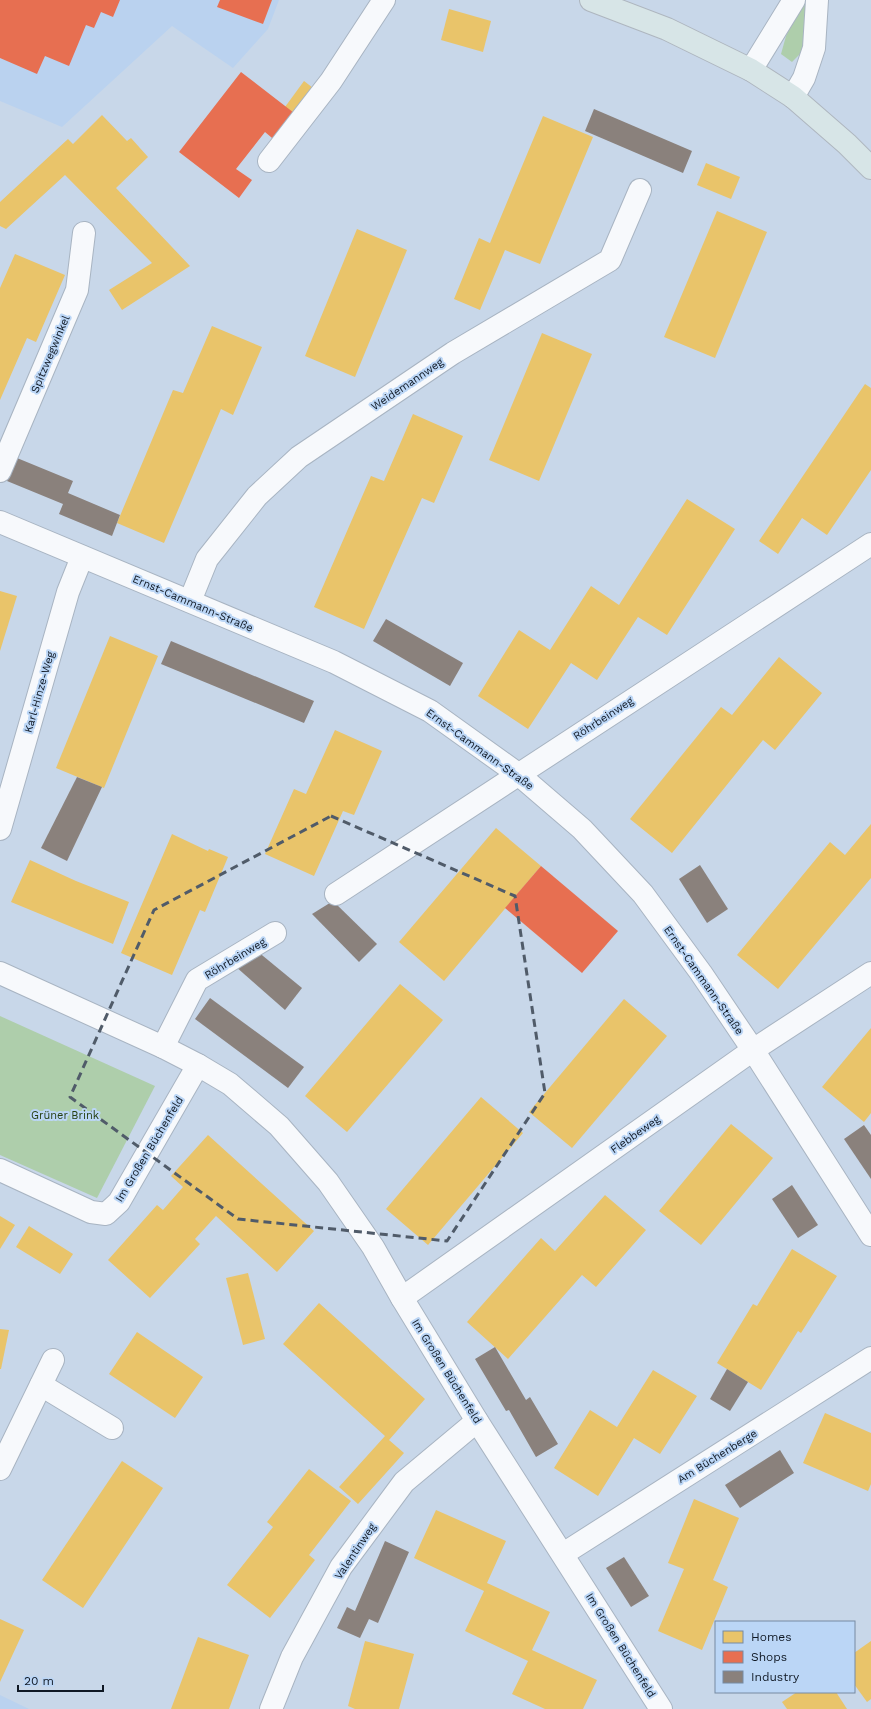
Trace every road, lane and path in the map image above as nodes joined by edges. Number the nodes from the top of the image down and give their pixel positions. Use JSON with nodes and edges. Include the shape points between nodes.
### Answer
{"nodes":[{"id":1,"x":384,"y":0,"type":"edge"},
{"id":2,"x":592,"y":0,"type":"edge"},
{"id":3,"x":794,"y":0,"type":"edge"},
{"id":4,"x":817,"y":0,"type":"edge"},
{"id":5,"x":751,"y":70,"type":"junction"},
{"id":6,"x":794,"y":97,"type":"junction"},
{"id":7,"x":269,"y":161,"type":"dead end"},
{"id":8,"x":871,"y":168,"type":"edge"},
{"id":9,"x":640,"y":190,"type":"dead end"},
{"id":10,"x":84,"y":233,"type":"dead end"},
{"id":11,"x":0,"y":471,"type":"edge"},
{"id":12,"x":0,"y":522,"type":"edge"},
{"id":13,"x":871,"y":544,"type":"edge"},
{"id":14,"x":82,"y":557,"type":"junction"},
{"id":15,"x":190,"y":601,"type":"junction"},
{"id":16,"x":518,"y":774,"type":"junction"},
{"id":17,"x":0,"y":829,"type":"edge"},
{"id":18,"x":336,"y":894,"type":"dead end"},
{"id":19,"x":275,"y":934,"type":"dead end"},
{"id":20,"x":0,"y":973,"type":"edge"},
{"id":21,"x":871,"y":973,"type":"edge"},
{"id":22,"x":163,"y":1047,"type":"junction"},
{"id":23,"x":753,"y":1050,"type":"junction"},
{"id":24,"x":198,"y":1065,"type":"junction"},
{"id":25,"x":0,"y":1170,"type":"edge"},
{"id":26,"x":871,"y":1235,"type":"edge"},
{"id":27,"x":402,"y":1298,"type":"junction"},
{"id":28,"x":871,"y":1358,"type":"edge"},
{"id":29,"x":53,"y":1360,"type":"dead end"},
{"id":30,"x":41,"y":1385,"type":"junction"},
{"id":31,"x":477,"y":1421,"type":"junction"},
{"id":32,"x":112,"y":1428,"type":"dead end"},
{"id":33,"x":0,"y":1469,"type":"edge"},
{"id":34,"x":563,"y":1554,"type":"junction"},
{"id":35,"x":271,"y":1709,"type":"edge"},
{"id":36,"x":661,"y":1709,"type":"edge"}],
"edges":[{"from":1,"to":7,"type":"street","via":[[331,81]]},
{"from":2,"to":5,"type":"main road","via":[[667,29]]},
{"from":3,"to":5,"type":"street"},
{"from":4,"to":6,"type":"street","via":[[814,48],[804,78]]},
{"from":5,"to":6,"type":"main road"},
{"from":6,"to":8,"type":"main road"},
{"from":9,"to":15,"type":"street","name":"Weidemannweg","via":[[610,260],[453,353],[299,457],[257,496],[207,559]]},
{"from":10,"to":11,"type":"street","name":"Spitzwegwinkel","via":[[77,290]]},
{"from":12,"to":14,"type":"street","name":"Ernst-Cammann-Straße"},
{"from":13,"to":16,"type":"street","name":"Röhrbeinweg"},
{"from":14,"to":15,"type":"street","name":"Ernst-Cammann-Straße"},
{"from":14,"to":17,"type":"street","name":"Karl-Hinze-Weg","via":[[68,592]]},
{"from":15,"to":16,"type":"street","name":"Ernst-Cammann-Straße","via":[[334,662],[430,711]]},
{"from":16,"to":18,"type":"street","name":"Röhrbeinweg"},
{"from":16,"to":23,"type":"street","name":"Ernst-Cammann-Straße","via":[[582,829],[643,894]]},
{"from":19,"to":22,"type":"street","name":"Röhrbeinweg","via":[[197,980]]},
{"from":20,"to":22,"type":"street","name":"Im Großen Büchenfeld"},
{"from":21,"to":23,"type":"street","name":"Flebbeweg"},
{"from":22,"to":24,"type":"street","name":"Im Großen Büchenfeld"},
{"from":23,"to":26,"type":"street","name":"Ernst-Cammann-Straße"},
{"from":23,"to":27,"type":"street","name":"Flebbeweg"},
{"from":24,"to":25,"type":"street","name":"Im Großen Büchenfeld","via":[[119,1202],[106,1214],[91,1212]]},
{"from":24,"to":27,"type":"street","name":"Im Großen Büchenfeld","via":[[230,1084],[279,1126],[328,1182],[373,1247]]},
{"from":27,"to":31,"type":"street","name":"Im Großen Büchenfeld"},
{"from":28,"to":34,"type":"street","name":"Am Büchenberge"},
{"from":29,"to":30,"type":"street"},
{"from":30,"to":32,"type":"street"},
{"from":30,"to":33,"type":"street"},
{"from":31,"to":34,"type":"street","name":"Im Großen Büchenfeld"},
{"from":31,"to":35,"type":"street","name":"Valentinweg","via":[[404,1482],[341,1567],[292,1657]]},
{"from":34,"to":36,"type":"street","name":"Im Großen Büchenfeld"}]}
